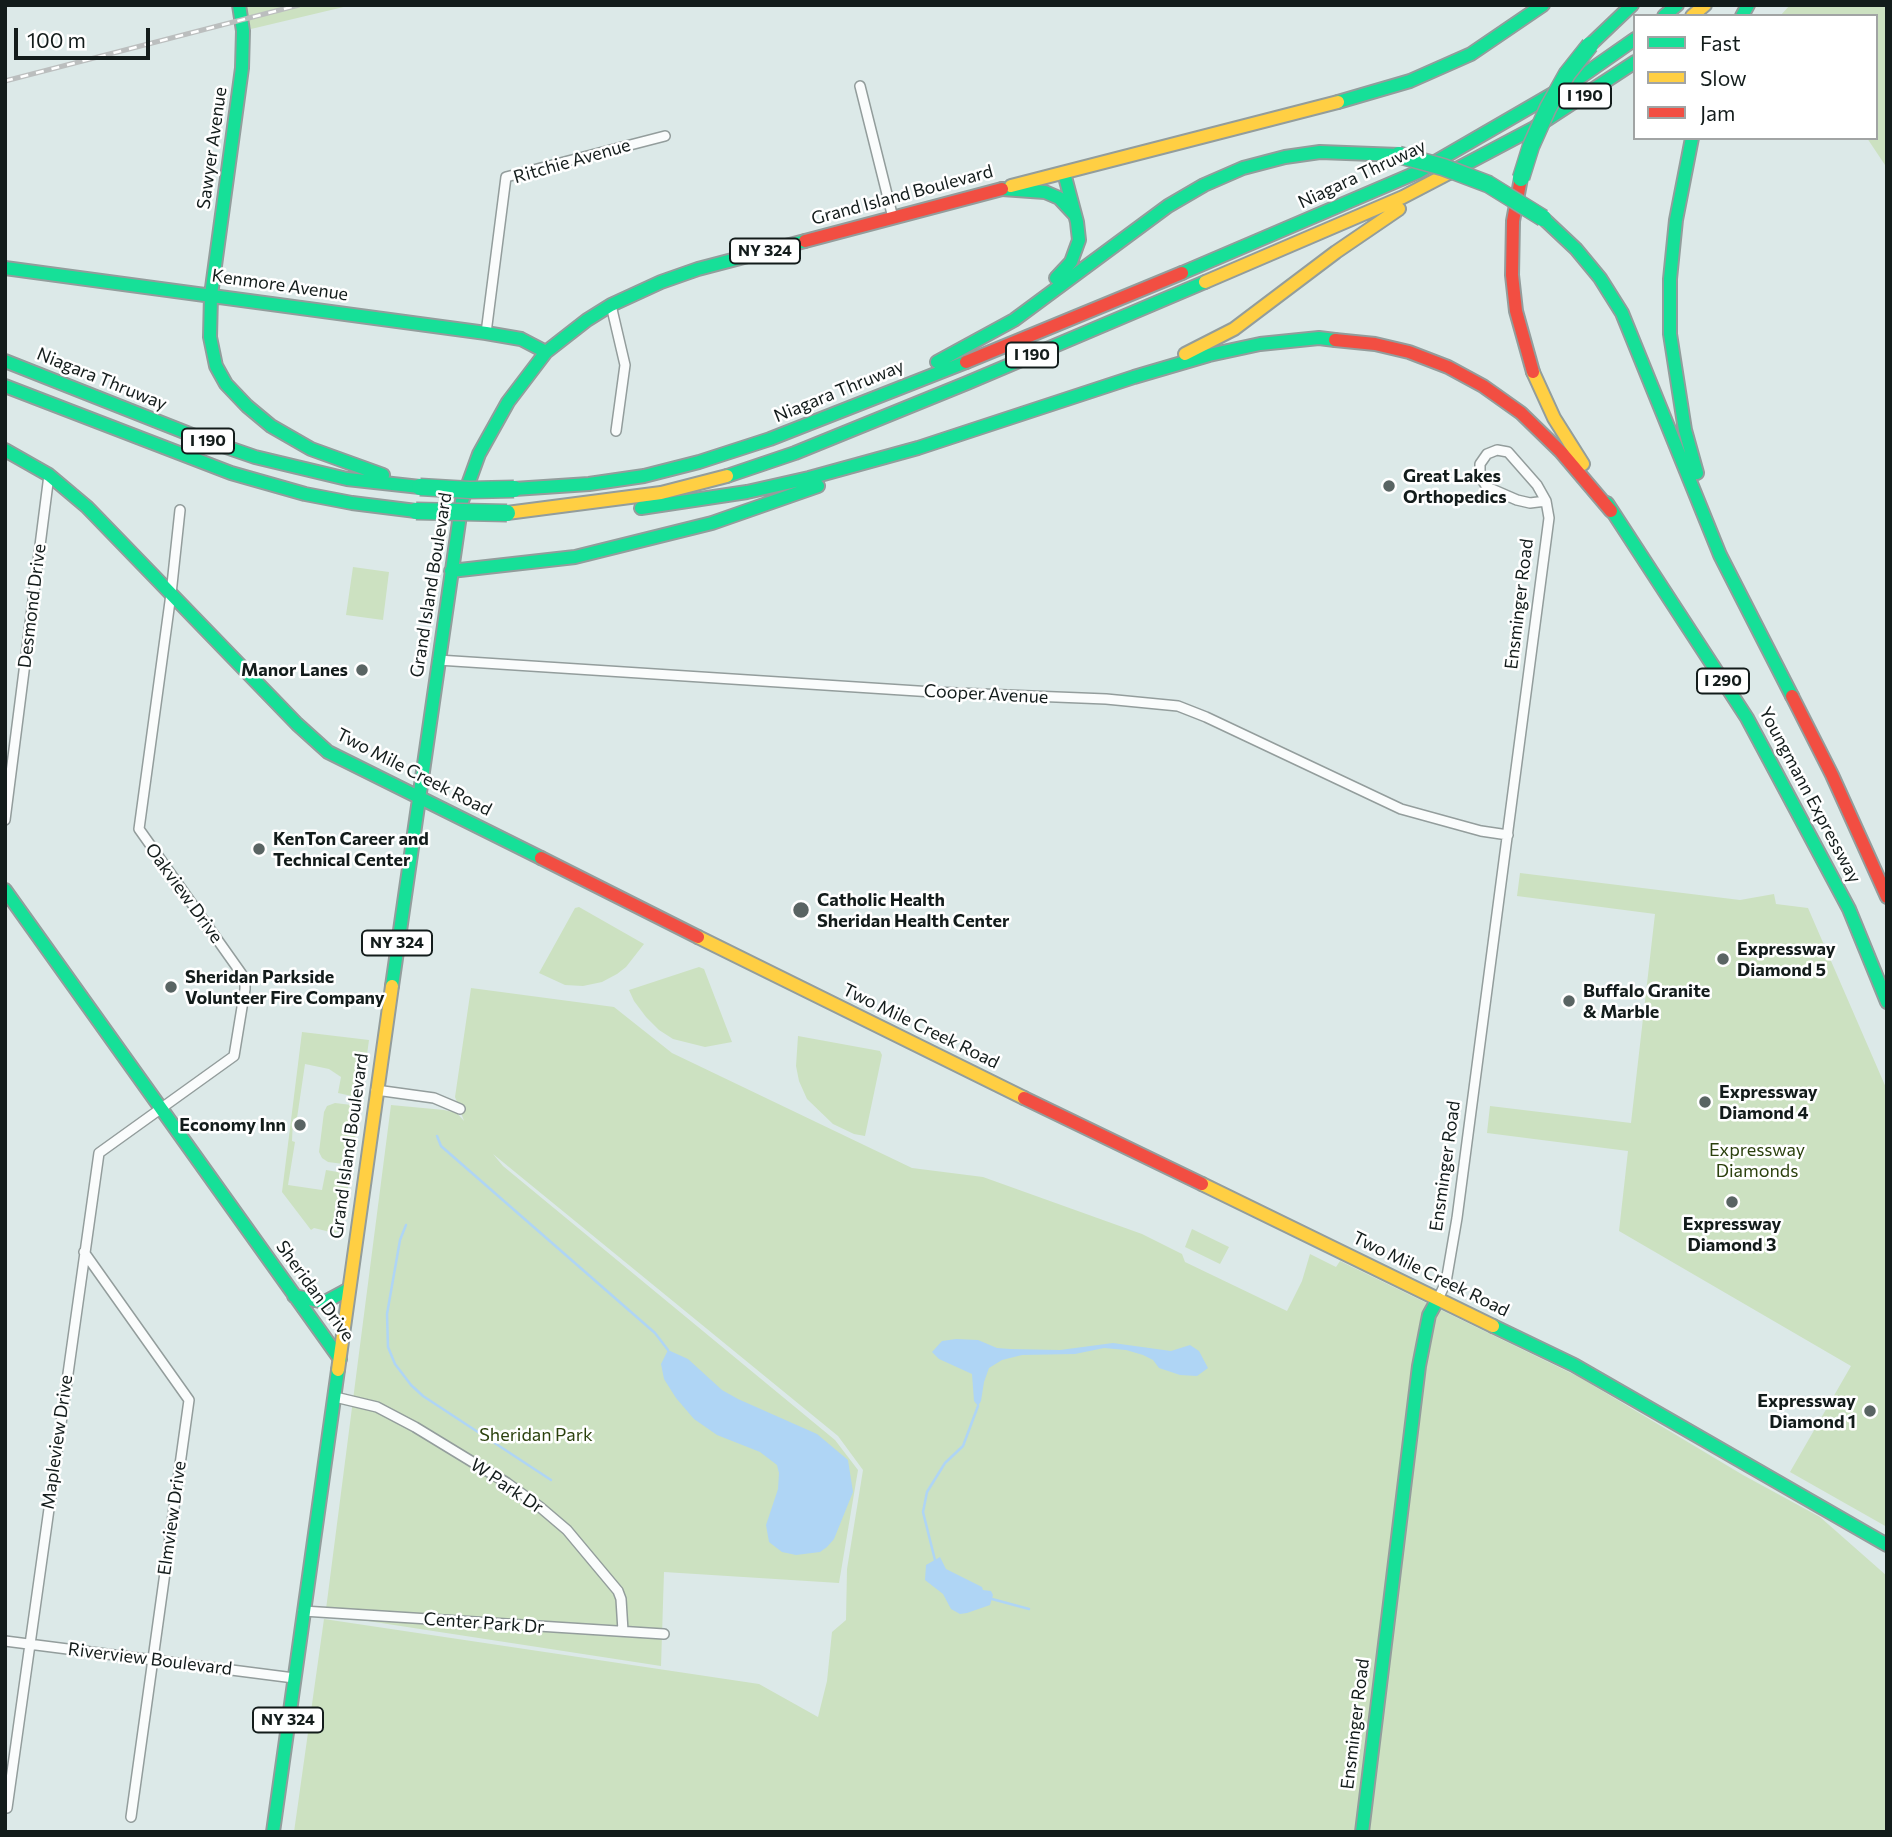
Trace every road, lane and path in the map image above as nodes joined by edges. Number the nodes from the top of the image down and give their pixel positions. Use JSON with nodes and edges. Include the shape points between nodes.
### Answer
{"nodes":[{"id":1,"x":239,"y":5,"type":"edge"},
{"id":2,"x":1543,"y":5,"type":"edge"},
{"id":3,"x":1632,"y":5,"type":"edge"},
{"id":4,"x":1633,"y":39,"type":"edge"},
{"id":5,"x":1633,"y":64,"type":"edge"},
{"id":6,"x":860,"y":86,"type":"dead end"},
{"id":7,"x":1534,"y":128,"type":"junction"},
{"id":8,"x":665,"y":136,"type":"dead end"},
{"id":9,"x":1691,"y":140,"type":"edge"},
{"id":10,"x":1064,"y":173,"type":"junction"},
{"id":11,"x":1002,"y":189,"type":"junction"},
{"id":12,"x":1075,"y":214,"type":"junction"},
{"id":13,"x":893,"y":218,"type":"junction"},
{"id":14,"x":5,"y":268,"type":"edge"},
{"id":15,"x":211,"y":295,"type":"junction"},
{"id":16,"x":611,"y":305,"type":"junction"},
{"id":17,"x":1026,"y":312,"type":"junction"},
{"id":18,"x":486,"y":333,"type":"junction"},
{"id":19,"x":546,"y":352,"type":"junction"},
{"id":20,"x":5,"y":361,"type":"edge"},
{"id":21,"x":1134,"y":377,"type":"junction"},
{"id":22,"x":5,"y":386,"type":"edge"},
{"id":23,"x":836,"y":412,"type":"junction"},
{"id":24,"x":616,"y":431,"type":"dead end"},
{"id":25,"x":918,"y":448,"type":"junction"},
{"id":26,"x":5,"y":450,"type":"edge"},
{"id":27,"x":49,"y":475,"type":"junction"},
{"id":28,"x":420,"y":487,"type":"junction"},
{"id":29,"x":1546,"y":501,"type":"junction"},
{"id":30,"x":180,"y":510,"type":"dead end"},
{"id":31,"x":1611,"y":511,"type":"junction"},
{"id":32,"x":1702,"y":511,"type":"junction"},
{"id":33,"x":507,"y":513,"type":"junction"},
{"id":34,"x":451,"y":571,"type":"junction"},
{"id":35,"x":171,"y":594,"type":"junction"},
{"id":36,"x":438,"y":660,"type":"junction"},
{"id":37,"x":417,"y":797,"type":"junction"},
{"id":38,"x":5,"y":820,"type":"edge"},
{"id":39,"x":1508,"y":835,"type":"junction"},
{"id":40,"x":5,"y":890,"type":"edge"},
{"id":41,"x":1887,"y":897,"type":"edge"},
{"id":42,"x":1887,"y":1002,"type":"edge"},
{"id":43,"x":376,"y":1090,"type":"junction"},
{"id":44,"x":160,"y":1108,"type":"junction"},
{"id":45,"x":460,"y":1109,"type":"dead end"},
{"id":46,"x":84,"y":1252,"type":"junction"},
{"id":47,"x":349,"y":1289,"type":"junction"},
{"id":48,"x":294,"y":1296,"type":"junction"},
{"id":49,"x":1438,"y":1299,"type":"junction"},
{"id":50,"x":340,"y":1359,"type":"junction"},
{"id":51,"x":335,"y":1397,"type":"junction"},
{"id":52,"x":1887,"y":1545,"type":"edge"},
{"id":53,"x":303,"y":1611,"type":"junction"},
{"id":54,"x":623,"y":1631,"type":"junction"},
{"id":55,"x":664,"y":1634,"type":"dead end"},
{"id":56,"x":5,"y":1641,"type":"edge"},
{"id":57,"x":29,"y":1644,"type":"junction"},
{"id":58,"x":152,"y":1660,"type":"junction"},
{"id":59,"x":294,"y":1678,"type":"junction"},
{"id":60,"x":7,"y":1808,"type":"edge"},
{"id":61,"x":131,"y":1817,"type":"dead end"},
{"id":62,"x":273,"y":1832,"type":"edge"},
{"id":63,"x":1362,"y":1832,"type":"edge"}],
"edges":[{"from":1,"to":15,"type":"main road","name":"Sawyer Avenue","via":[[242,68]]},
{"from":2,"to":10,"type":"main road","name":"Grand Island Boulevard","number":"NY 324","via":[[1471,54],[1410,81]]},
{"from":3,"to":31,"type":"main road","bridge":true,"via":[[1590,45],[1548,108],[1521,178],[1513,221],[1512,275],[1522,339],[1554,418]]},
{"from":4,"to":23,"type":"main road","name":"Niagara Thruway","number":"I 190","via":[[1575,80],[1418,172],[1044,331]]},
{"from":5,"to":7,"type":"main road","name":"Niagara Thruway","number":"I 190"},
{"from":6,"to":13,"type":"street"},
{"from":7,"to":21,"type":"main road","via":[[1388,215],[1234,329]]},
{"from":7,"to":33,"type":"main road","name":"Niagara Thruway","number":"I 190","via":[[1403,197],[795,453],[661,493]]},
{"from":8,"to":18,"type":"street","name":"Ritchie Avenue","via":[[506,177]]},
{"from":9,"to":32,"type":"main road","via":[[1676,220],[1670,334],[1685,430],[1702,491]]},
{"from":10,"to":11,"type":"main road","name":"Grand Island Boulevard","number":"NY 324"},
{"from":10,"to":12,"type":"main road"},
{"from":11,"to":12,"type":"main road","via":[[1045,192]]},
{"from":11,"to":13,"type":"main road","name":"Grand Island Boulevard","number":"NY 324"},
{"from":12,"to":17,"type":"main road","via":[[1079,240],[1073,257]]},
{"from":13,"to":16,"type":"main road","name":"Grand Island Boulevard","number":"NY 324","via":[[698,269]]},
{"from":14,"to":15,"type":"main road","name":"Kenmore Avenue"},
{"from":15,"to":18,"type":"main road","name":"Kenmore Avenue"},
{"from":15,"to":28,"type":"main road","name":"Sawyer Avenue","via":[[210,337],[216,366],[247,406],[311,449]]},
{"from":16,"to":19,"type":"main road","name":"Grand Island Boulevard","number":"NY 324"},
{"from":16,"to":24,"type":"street","via":[[625,365]]},
{"from":17,"to":23,"type":"main road","via":[[977,342]]},
{"from":17,"to":32,"type":"main road","name":"Youngmann Expressway","bridge":true,"via":[[1168,206],[1243,168],[1320,152],[1399,155],[1443,167],[1488,184],[1544,218],[1600,278],[1622,313]]},
{"from":18,"to":19,"type":"main road","name":"Kenmore Avenue","via":[[522,339]]},
{"from":19,"to":34,"type":"main road","name":"Grand Island Boulevard","number":"NY 324","via":[[499,416],[474,464],[462,501]]},
{"from":20,"to":28,"type":"main road","name":"Niagara Thruway","number":"I 190","via":[[256,457],[347,479]]},
{"from":21,"to":25,"type":"main road"},
{"from":21,"to":31,"type":"main road","via":[[1260,344],[1319,338],[1409,352],[1448,367],[1521,412]]},
{"from":22,"to":33,"type":"main road","name":"Niagara Thruway","number":"I 190","bridge":true,"via":[[231,473],[317,496],[416,510]]},
{"from":23,"to":28,"type":"main road","name":"Niagara Thruway","number":"I 190","bridge":true,"via":[[770,439],[644,476],[514,489]]},
{"from":25,"to":33,"type":"main road","via":[[809,478],[686,502],[556,516]]},
{"from":25,"to":34,"type":"main road","via":[[712,523],[575,557]]},
{"from":26,"to":27,"type":"main road","name":"Two Mile Creek Road"},
{"from":27,"to":35,"type":"main road","name":"Two Mile Creek Road","via":[[87,507]]},
{"from":27,"to":38,"type":"street","name":"Desmond Drive"},
{"from":29,"to":29,"type":"street","via":[[1508,452],[1487,454],[1480,464],[1480,477],[1487,487],[1517,500]]},
{"from":29,"to":39,"type":"street","name":"Ensminger Road","via":[[1549,518]]},
{"from":30,"to":35,"type":"street","name":"Oakview Drive"},
{"from":31,"to":42,"type":"main road","name":"Youngmann Expressway","number":"I 290","via":[[1747,718],[1849,909]]},
{"from":32,"to":41,"type":"main road","name":"Youngmann Expressway","number":"I 290"},
{"from":34,"to":36,"type":"main road","name":"Grand Island Boulevard","number":"NY 324"},
{"from":35,"to":37,"type":"main road","name":"Two Mile Creek Road","via":[[320,745]]},
{"from":35,"to":44,"type":"street","name":"Oakview Drive","via":[[139,829],[241,973],[245,989],[234,1056]]},
{"from":36,"to":37,"type":"main road","name":"Grand Island Boulevard","number":"NY 324"},
{"from":36,"to":39,"type":"street","name":"Cooper Avenue","via":[[1178,706],[1401,808]]},
{"from":37,"to":43,"type":"main road","name":"Grand Island Boulevard","number":"NY 324"},
{"from":37,"to":49,"type":"main road","name":"Two Mile Creek Road"},
{"from":39,"to":49,"type":"street","name":"Ensminger Road","via":[[1457,1218],[1446,1282]]},
{"from":40,"to":44,"type":"main road","name":"Sheridan Drive"},
{"from":43,"to":45,"type":"street","via":[[434,1098]]},
{"from":43,"to":47,"type":"main road","name":"Grand Island Boulevard","number":"NY 324"},
{"from":44,"to":46,"type":"street","name":"Mapleview Drive","via":[[99,1153]]},
{"from":44,"to":48,"type":"main road","name":"Sheridan Drive"},
{"from":46,"to":57,"type":"street","name":"Mapleview Drive"},
{"from":46,"to":58,"type":"street","name":"Elmview Drive","via":[[189,1400]]},
{"from":47,"to":48,"type":"main road","via":[[325,1302]]},
{"from":47,"to":50,"type":"main road","name":"Grand Island Boulevard","number":"NY 324"},
{"from":48,"to":50,"type":"main road","name":"Sheridan Drive"},
{"from":49,"to":52,"type":"main road","name":"Two Mile Creek Road","via":[[1574,1365]]},
{"from":49,"to":63,"type":"main road","name":"Ensminger Road","via":[[1429,1315],[1419,1366]]},
{"from":50,"to":51,"type":"main road","name":"Sheridan Drive","number":"NY 324"},
{"from":51,"to":53,"type":"main road","name":"Sheridan Drive","number":"NY 324"},
{"from":51,"to":54,"type":"street","name":"W Park Dr","via":[[377,1407],[415,1427],[540,1507],[567,1530],[618,1591]]},
{"from":53,"to":54,"type":"street","name":"Center Park Dr"},
{"from":53,"to":59,"type":"main road","name":"Sheridan Drive","number":"NY 324"},
{"from":54,"to":55,"type":"street","name":"Center Park Dr"},
{"from":56,"to":57,"type":"street","name":"Riverview Boulevard"},
{"from":57,"to":58,"type":"street","name":"Riverview Boulevard"},
{"from":57,"to":60,"type":"street","name":"Mapleview Drive"},
{"from":58,"to":59,"type":"street","name":"Riverview Boulevard"},
{"from":58,"to":61,"type":"street","name":"Elmview Drive"},
{"from":59,"to":62,"type":"main road","name":"Sheridan Drive","number":"NY 324"}]}
